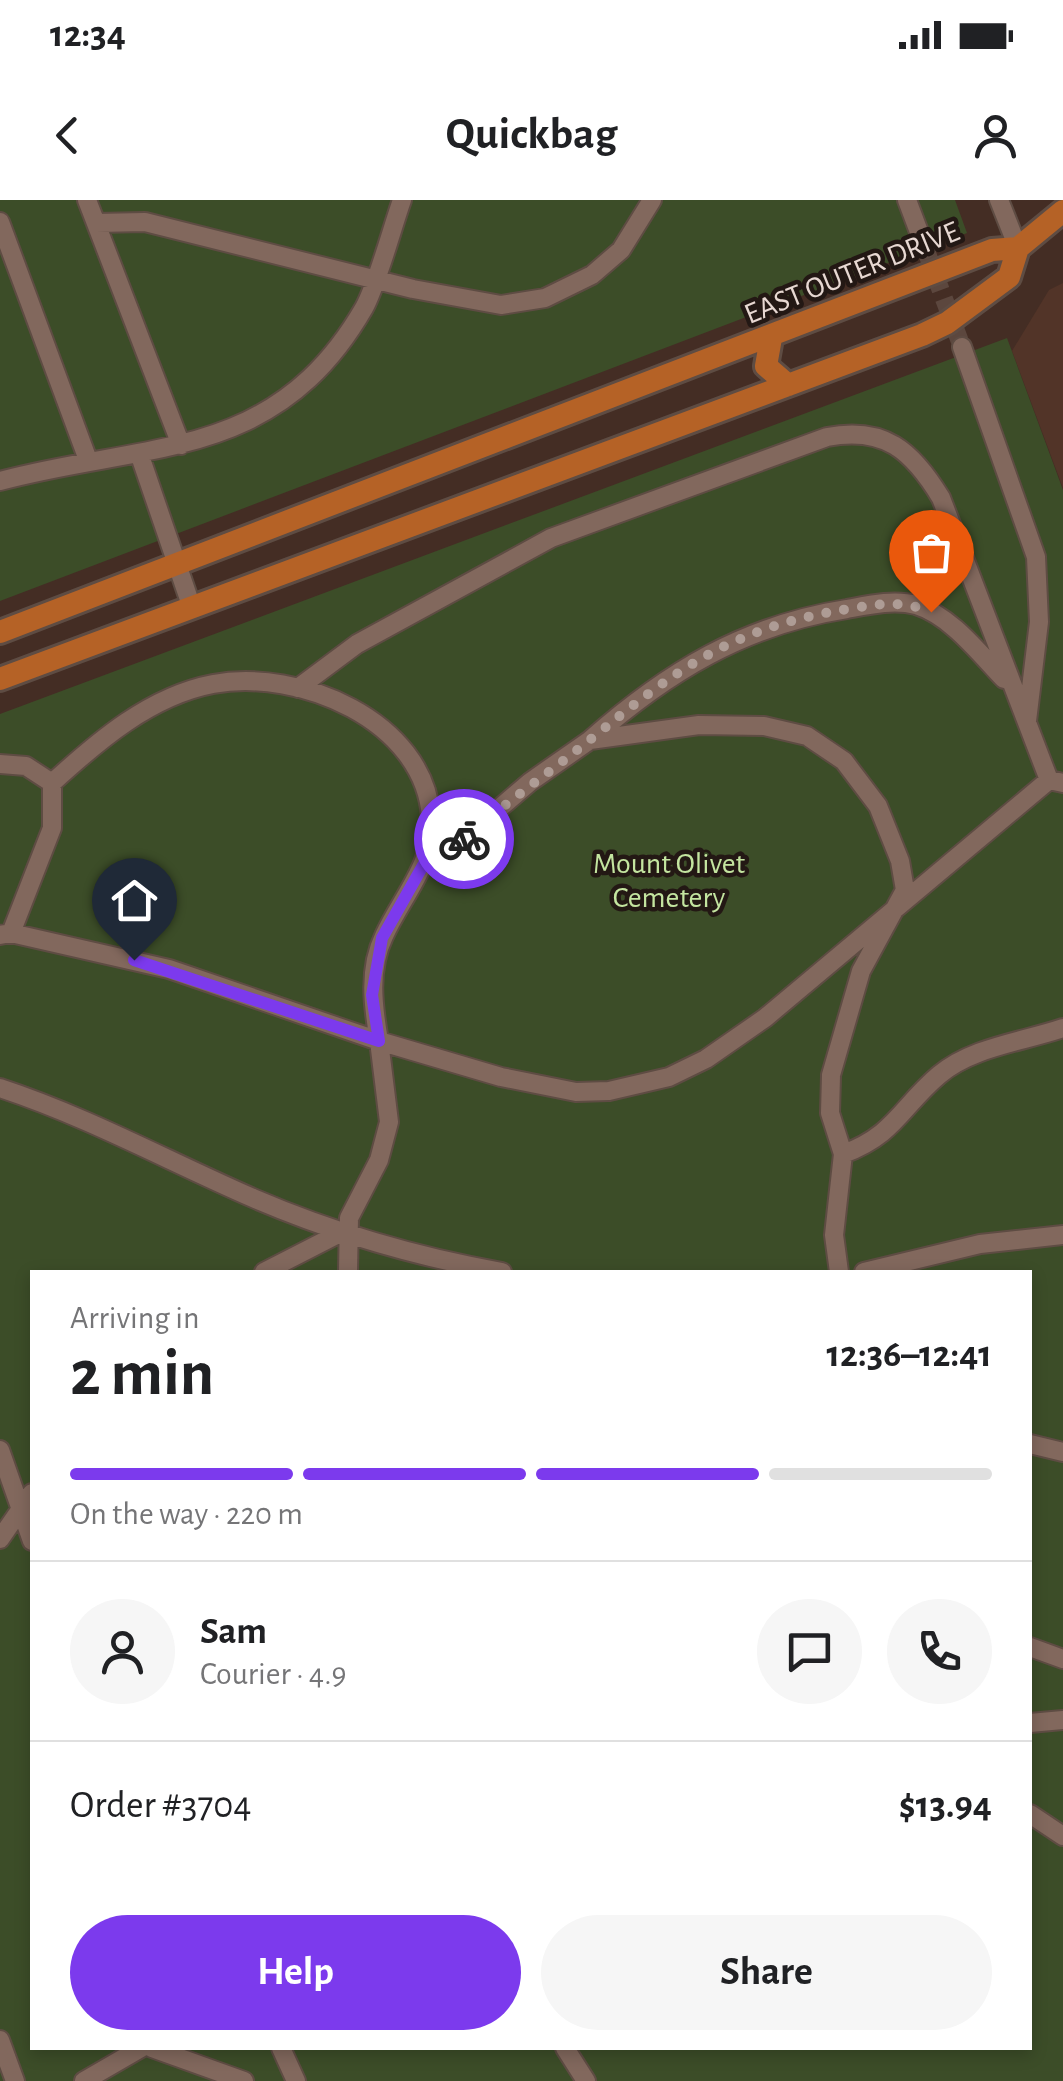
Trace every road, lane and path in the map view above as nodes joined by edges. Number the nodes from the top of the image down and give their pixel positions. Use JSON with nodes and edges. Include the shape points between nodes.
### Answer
{"nodes":[{"id":1,"x":87,"y":200,"type":"edge"},
{"id":2,"x":402,"y":200,"type":"edge"},
{"id":3,"x":652,"y":200,"type":"edge"},
{"id":4,"x":906,"y":200,"type":"edge"},
{"id":5,"x":999,"y":200,"type":"edge"},
{"id":6,"x":1054,"y":200,"type":"edge"},
{"id":7,"x":1062,"y":212,"type":"edge"},
{"id":8,"x":0,"y":222,"type":"edge"},
{"id":9,"x":96,"y":223,"type":"junction"},
{"id":10,"x":925,"y":248,"type":"tunnel mouth"},
{"id":11,"x":1018,"y":248,"type":"junction"},
{"id":12,"x":374,"y":276,"type":"junction"},
{"id":13,"x":772,"y":338,"type":"junction"},
{"id":14,"x":962,"y":346,"type":"tunnel mouth"},
{"id":15,"x":788,"y":385,"type":"junction"},
{"id":16,"x":181,"y":445,"type":"junction"},
{"id":17,"x":139,"y":453,"type":"junction"},
{"id":18,"x":88,"y":460,"type":"junction"},
{"id":19,"x":0,"y":481,"type":"edge"},
{"id":20,"x":176,"y":565,"type":"junction"},
{"id":21,"x":192,"y":608,"type":"junction"},
{"id":22,"x":0,"y":632,"type":"edge"},
{"id":23,"x":0,"y":679,"type":"edge"},
{"id":24,"x":1011,"y":687,"type":"junction"},
{"id":25,"x":298,"y":688,"type":"junction"},
{"id":26,"x":1027,"y":721,"type":"junction"},
{"id":27,"x":590,"y":740,"type":"junction"},
{"id":28,"x":0,"y":764,"type":"edge"},
{"id":29,"x":1056,"y":782,"type":"edge"},
{"id":30,"x":52,"y":783,"type":"junction"},
{"id":31,"x":425,"y":862,"type":"junction"},
{"id":32,"x":892,"y":907,"type":"junction"},
{"id":33,"x":6,"y":934,"type":"edge"},
{"id":34,"x":1063,"y":1028,"type":"edge"},
{"id":35,"x":379,"y":1041,"type":"junction"},
{"id":36,"x":0,"y":1088,"type":"edge"},
{"id":37,"x":843,"y":1154,"type":"junction"},
{"id":38,"x":346,"y":1230,"type":"junction"},
{"id":39,"x":1063,"y":1235,"type":"edge"},
{"id":40,"x":268,"y":1270,"type":"edge"},
{"id":41,"x":348,"y":1270,"type":"edge"},
{"id":42,"x":492,"y":1270,"type":"edge"},
{"id":43,"x":839,"y":1270,"type":"edge"},
{"id":44,"x":872,"y":1270,"type":"edge"},
{"id":45,"x":1032,"y":1444,"type":"edge"},
{"id":46,"x":0,"y":1450,"type":"edge"},
{"id":47,"x":1063,"y":1452,"type":"edge"},
{"id":48,"x":27,"y":1514,"type":"edge"},
{"id":49,"x":0,"y":1515,"type":"edge"},
{"id":50,"x":0,"y":1539,"type":"edge"},
{"id":51,"x":1032,"y":1649,"type":"edge"},
{"id":52,"x":1063,"y":1659,"type":"edge"},
{"id":53,"x":1063,"y":1720,"type":"edge"},
{"id":54,"x":1032,"y":1723,"type":"edge"},
{"id":55,"x":1032,"y":1815,"type":"edge"},
{"id":56,"x":1063,"y":1836,"type":"edge"},
{"id":57,"x":0,"y":2040,"type":"edge"},
{"id":58,"x":138,"y":2050,"type":"edge"},
{"id":59,"x":158,"y":2050,"type":"edge"},
{"id":60,"x":282,"y":2050,"type":"edge"},
{"id":61,"x":565,"y":2050,"type":"edge"},
{"id":62,"x":14,"y":2081,"type":"edge"},
{"id":63,"x":84,"y":2081,"type":"edge"},
{"id":64,"x":244,"y":2081,"type":"edge"},
{"id":65,"x":296,"y":2081,"type":"edge"},
{"id":66,"x":586,"y":2081,"type":"edge"}],
"edges":[{"from":1,"to":9,"type":"street"},
{"from":2,"to":12,"type":"street"},
{"from":3,"to":12,"type":"street","via":[[610,261],[545,298],[482,303]]},
{"from":4,"to":10,"type":"street"},
{"from":5,"to":11,"type":"street"},
{"from":6,"to":7,"type":"street"},
{"from":7,"to":11,"type":"main road"},
{"from":8,"to":18,"type":"street"},
{"from":9,"to":12,"type":"street","via":[[145,222]]},
{"from":9,"to":16,"type":"street"},
{"from":11,"to":13,"type":"main road","name":"EAST OUTER DRIVE","via":[[992,250]]},
{"from":11,"to":15,"type":"main road","via":[[1009,277],[947,323]]},
{"from":12,"to":16,"type":"street","via":[[366,306],[297,392],[224,434]]},
{"from":13,"to":15,"type":"main road","via":[[766,366]]},
{"from":13,"to":20,"type":"main road","name":"EAST OUTER DRIVE"},
{"from":14,"to":26,"type":"street","via":[[1036,557],[1039,622]]},
{"from":15,"to":21,"type":"main road"},
{"from":16,"to":17,"type":"street"},
{"from":17,"to":18,"type":"street"},
{"from":17,"to":20,"type":"street"},
{"from":18,"to":19,"type":"street"},
{"from":20,"to":21,"type":"street"},
{"from":20,"to":22,"type":"main road","name":"EAST OUTER DRIVE"},
{"from":21,"to":23,"type":"main road"},
{"from":24,"to":25,"type":"street","via":[[941,498],[914,460],[888,441],[859,432],[827,437],[551,538],[357,644]]},
{"from":24,"to":26,"type":"street"},
{"from":24,"to":27,"type":"street","via":[[931,612],[901,603],[872,605],[738,638],[666,678]]},
{"from":25,"to":30,"type":"street","via":[[237,682],[188,691],[110,733]]},
{"from":25,"to":31,"type":"street","via":[[368,718],[406,750],[431,815]]},
{"from":26,"to":29,"type":"street"},
{"from":27,"to":31,"type":"street"},
{"from":27,"to":32,"type":"street","via":[[739,724],[786,729],[825,745],[861,781],[892,837],[904,890]]},
{"from":28,"to":30,"type":"street","via":[[26,766]]},
{"from":29,"to":32,"type":"street"},
{"from":30,"to":33,"type":"street","via":[[52,828]]},
{"from":31,"to":35,"type":"street","via":[[382,938],[372,995]]},
{"from":32,"to":35,"type":"street","via":[[766,1018],[706,1059],[636,1086],[576,1092],[544,1087]]},
{"from":32,"to":37,"type":"street","via":[[861,971],[830,1076],[830,1113]]},
{"from":33,"to":35,"type":"street","via":[[169,969]]},
{"from":34,"to":37,"type":"street","via":[[957,1063],[892,1128]]},
{"from":35,"to":38,"type":"street","via":[[389,1122]]},
{"from":36,"to":38,"type":"street","via":[[254,1198]]},
{"from":37,"to":43,"type":"street","via":[[834,1235]]},
{"from":38,"to":40,"type":"street"},
{"from":38,"to":41,"type":"street"},
{"from":38,"to":42,"type":"street"},
{"from":39,"to":44,"type":"street","via":[[980,1244]]},
{"from":45,"to":47,"type":"street"},
{"from":46,"to":48,"type":"street"},
{"from":48,"to":49,"type":"street"},
{"from":48,"to":50,"type":"street"},
{"from":51,"to":52,"type":"street"},
{"from":53,"to":54,"type":"street"},
{"from":55,"to":56,"type":"street"},
{"from":57,"to":62,"type":"street"},
{"from":58,"to":63,"type":"street"},
{"from":59,"to":64,"type":"street"},
{"from":60,"to":65,"type":"street"},
{"from":61,"to":66,"type":"street"}]}
